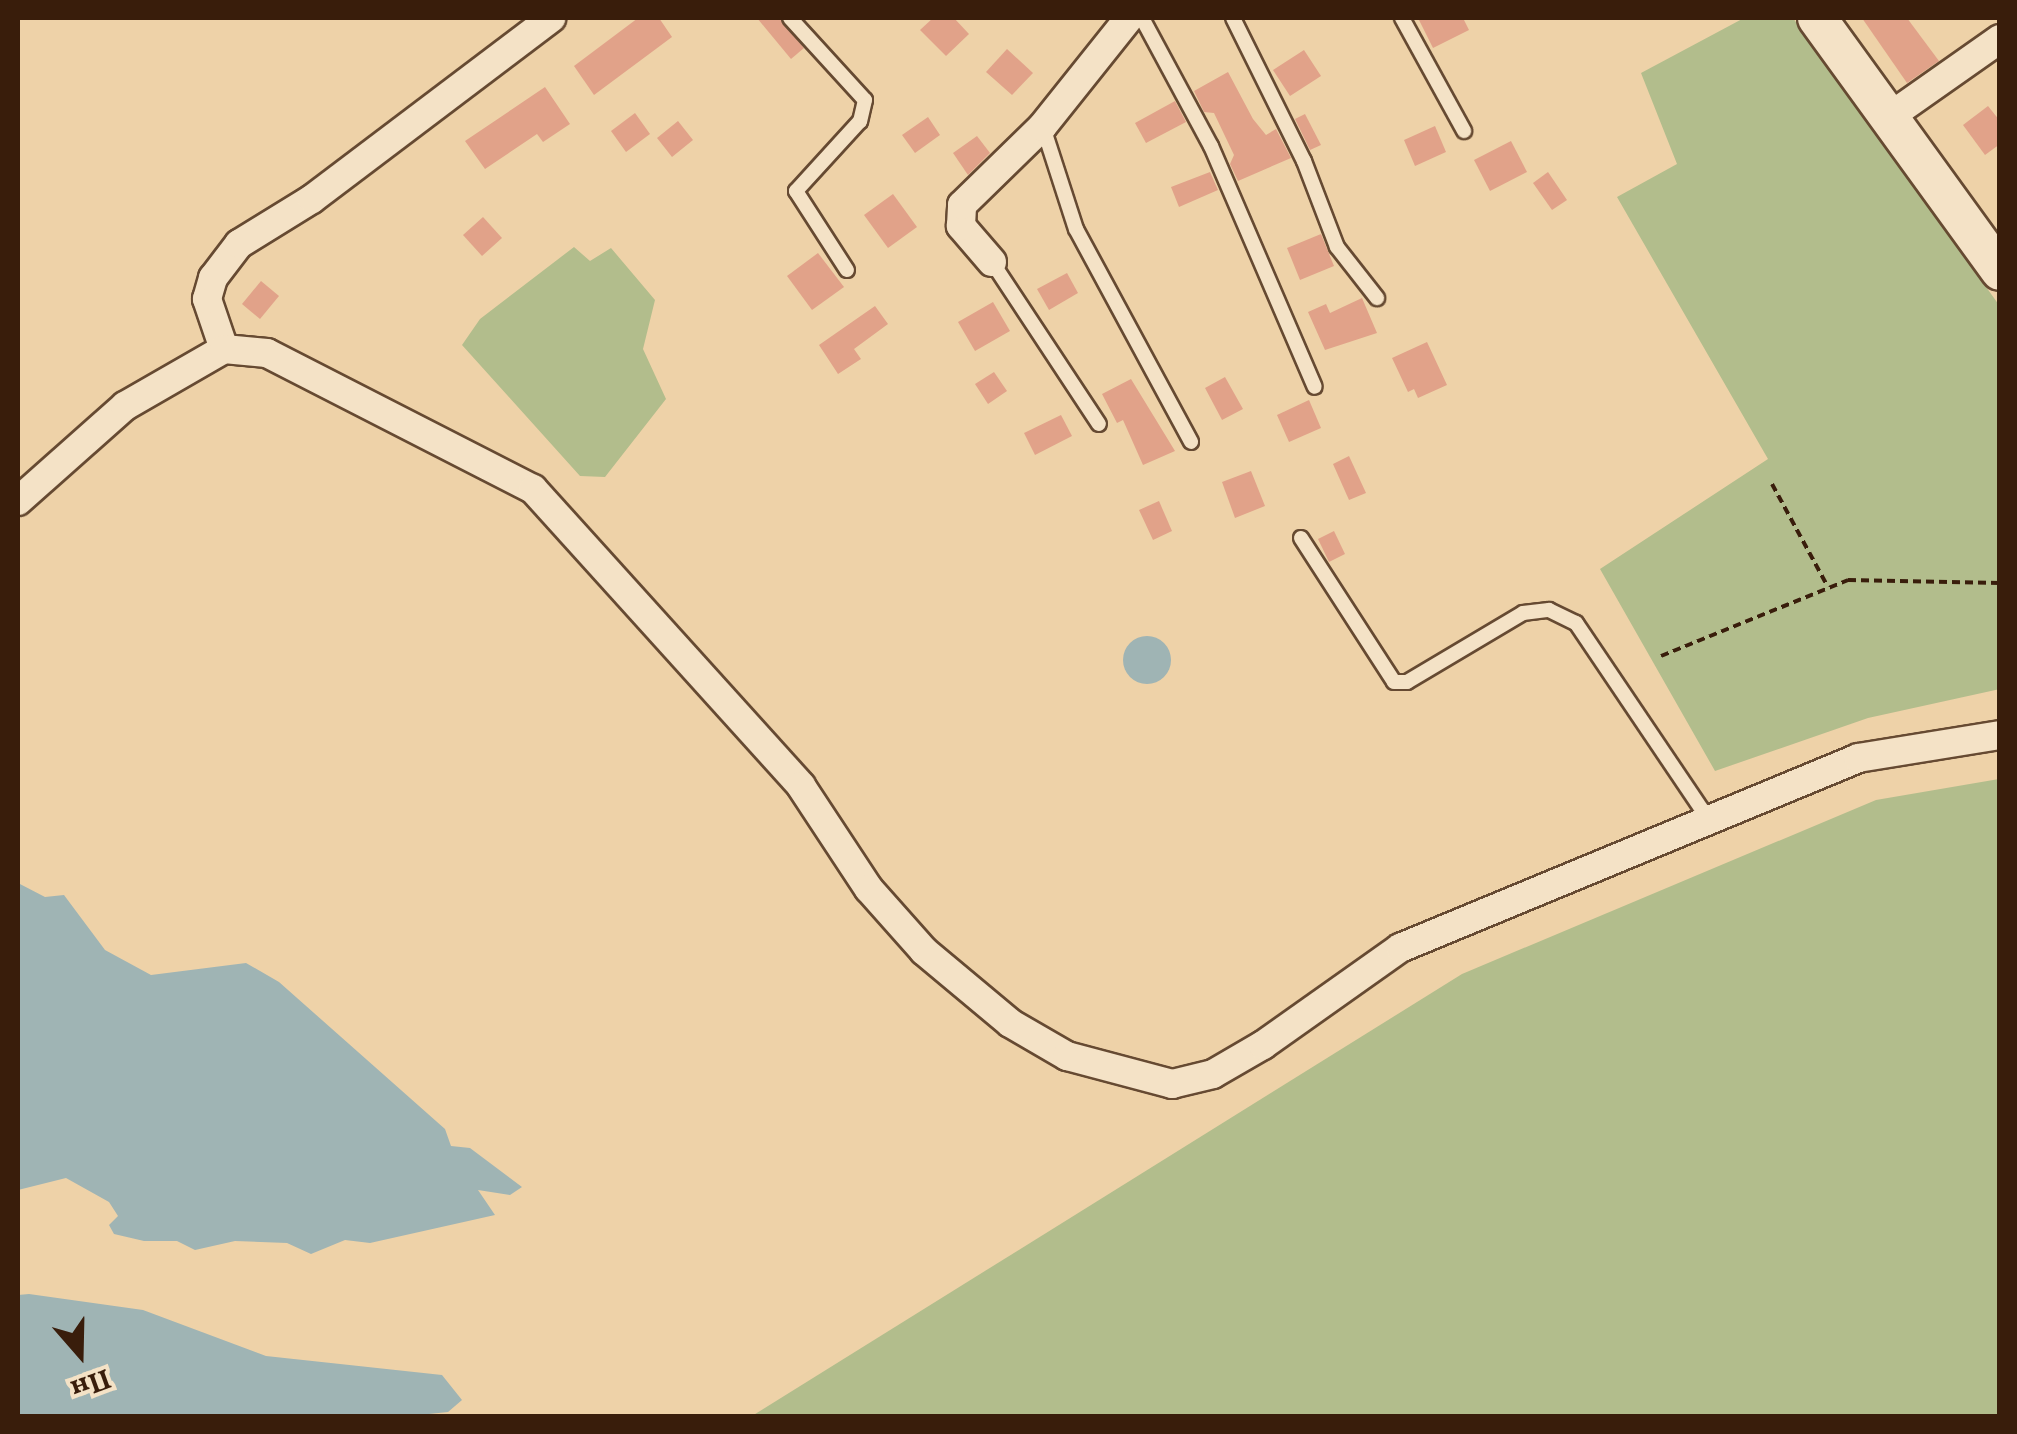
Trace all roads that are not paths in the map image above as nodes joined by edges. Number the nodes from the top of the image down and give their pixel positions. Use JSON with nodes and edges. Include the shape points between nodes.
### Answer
{"nodes":[{"id":1,"x":551,"y":18,"type":"edge"},
{"id":2,"x":790,"y":18,"type":"edge"},
{"id":3,"x":1130,"y":18,"type":"edge"},
{"id":4,"x":1142,"y":18,"type":"edge"},
{"id":5,"x":1233,"y":18,"type":"edge"},
{"id":6,"x":1402,"y":18,"type":"edge"},
{"id":7,"x":1817,"y":18,"type":"edge"},
{"id":8,"x":2000,"y":40,"type":"edge"},
{"id":9,"x":1888,"y":118,"type":"junction"},
{"id":10,"x":1042,"y":127,"type":"junction"},
{"id":11,"x":1464,"y":131,"type":"dead end"},
{"id":12,"x":992,"y":262,"type":"joint"},
{"id":13,"x":847,"y":270,"type":"dead end"},
{"id":14,"x":2000,"y":271,"type":"edge"},
{"id":15,"x":1377,"y":298,"type":"dead end"},
{"id":16,"x":224,"y":349,"type":"junction"},
{"id":17,"x":1316,"y":388,"type":"dead end"},
{"id":18,"x":1099,"y":424,"type":"dead end"},
{"id":19,"x":1191,"y":442,"type":"dead end"},
{"id":20,"x":18,"y":500,"type":"edge"},
{"id":21,"x":1301,"y":538,"type":"dead end"},
{"id":22,"x":2000,"y":734,"type":"edge"},
{"id":23,"x":1708,"y":820,"type":"junction"}],
"edges":[{"from":1,"to":16,"type":"street","via":[[312,199],[260,225],[240,244],[213,278],[207,300]]},
{"from":2,"to":13,"type":"lane","via":[[865,100],[860,121],[796,190]]},
{"from":3,"to":10,"type":"street"},
{"from":4,"to":17,"type":"lane","via":[[1211,146]]},
{"from":5,"to":15,"type":"lane","via":[[1337,247]]},
{"from":6,"to":11,"type":"lane"},
{"from":7,"to":9,"type":"street"},
{"from":8,"to":9,"type":"street"},
{"from":9,"to":14,"type":"street"},
{"from":10,"to":12,"type":"street","via":[[962,205],[961,226]]},
{"from":10,"to":19,"type":"lane","via":[[1076,229]]},
{"from":12,"to":18,"type":"lane"},
{"from":16,"to":20,"type":"street","via":[[125,406]]},
{"from":16,"to":23,"type":"street","via":[[267,354],[533,490],[801,786],[869,889],[924,951],[1010,1024],[1067,1056],[1129,1077],[1172,1084],[1213,1074],[1400,948]]},
{"from":21,"to":23,"type":"lane","via":[[1394,682],[1406,682],[1523,613],[1563,614]]},
{"from":22,"to":23,"type":"street","via":[[1858,758]]}]}
